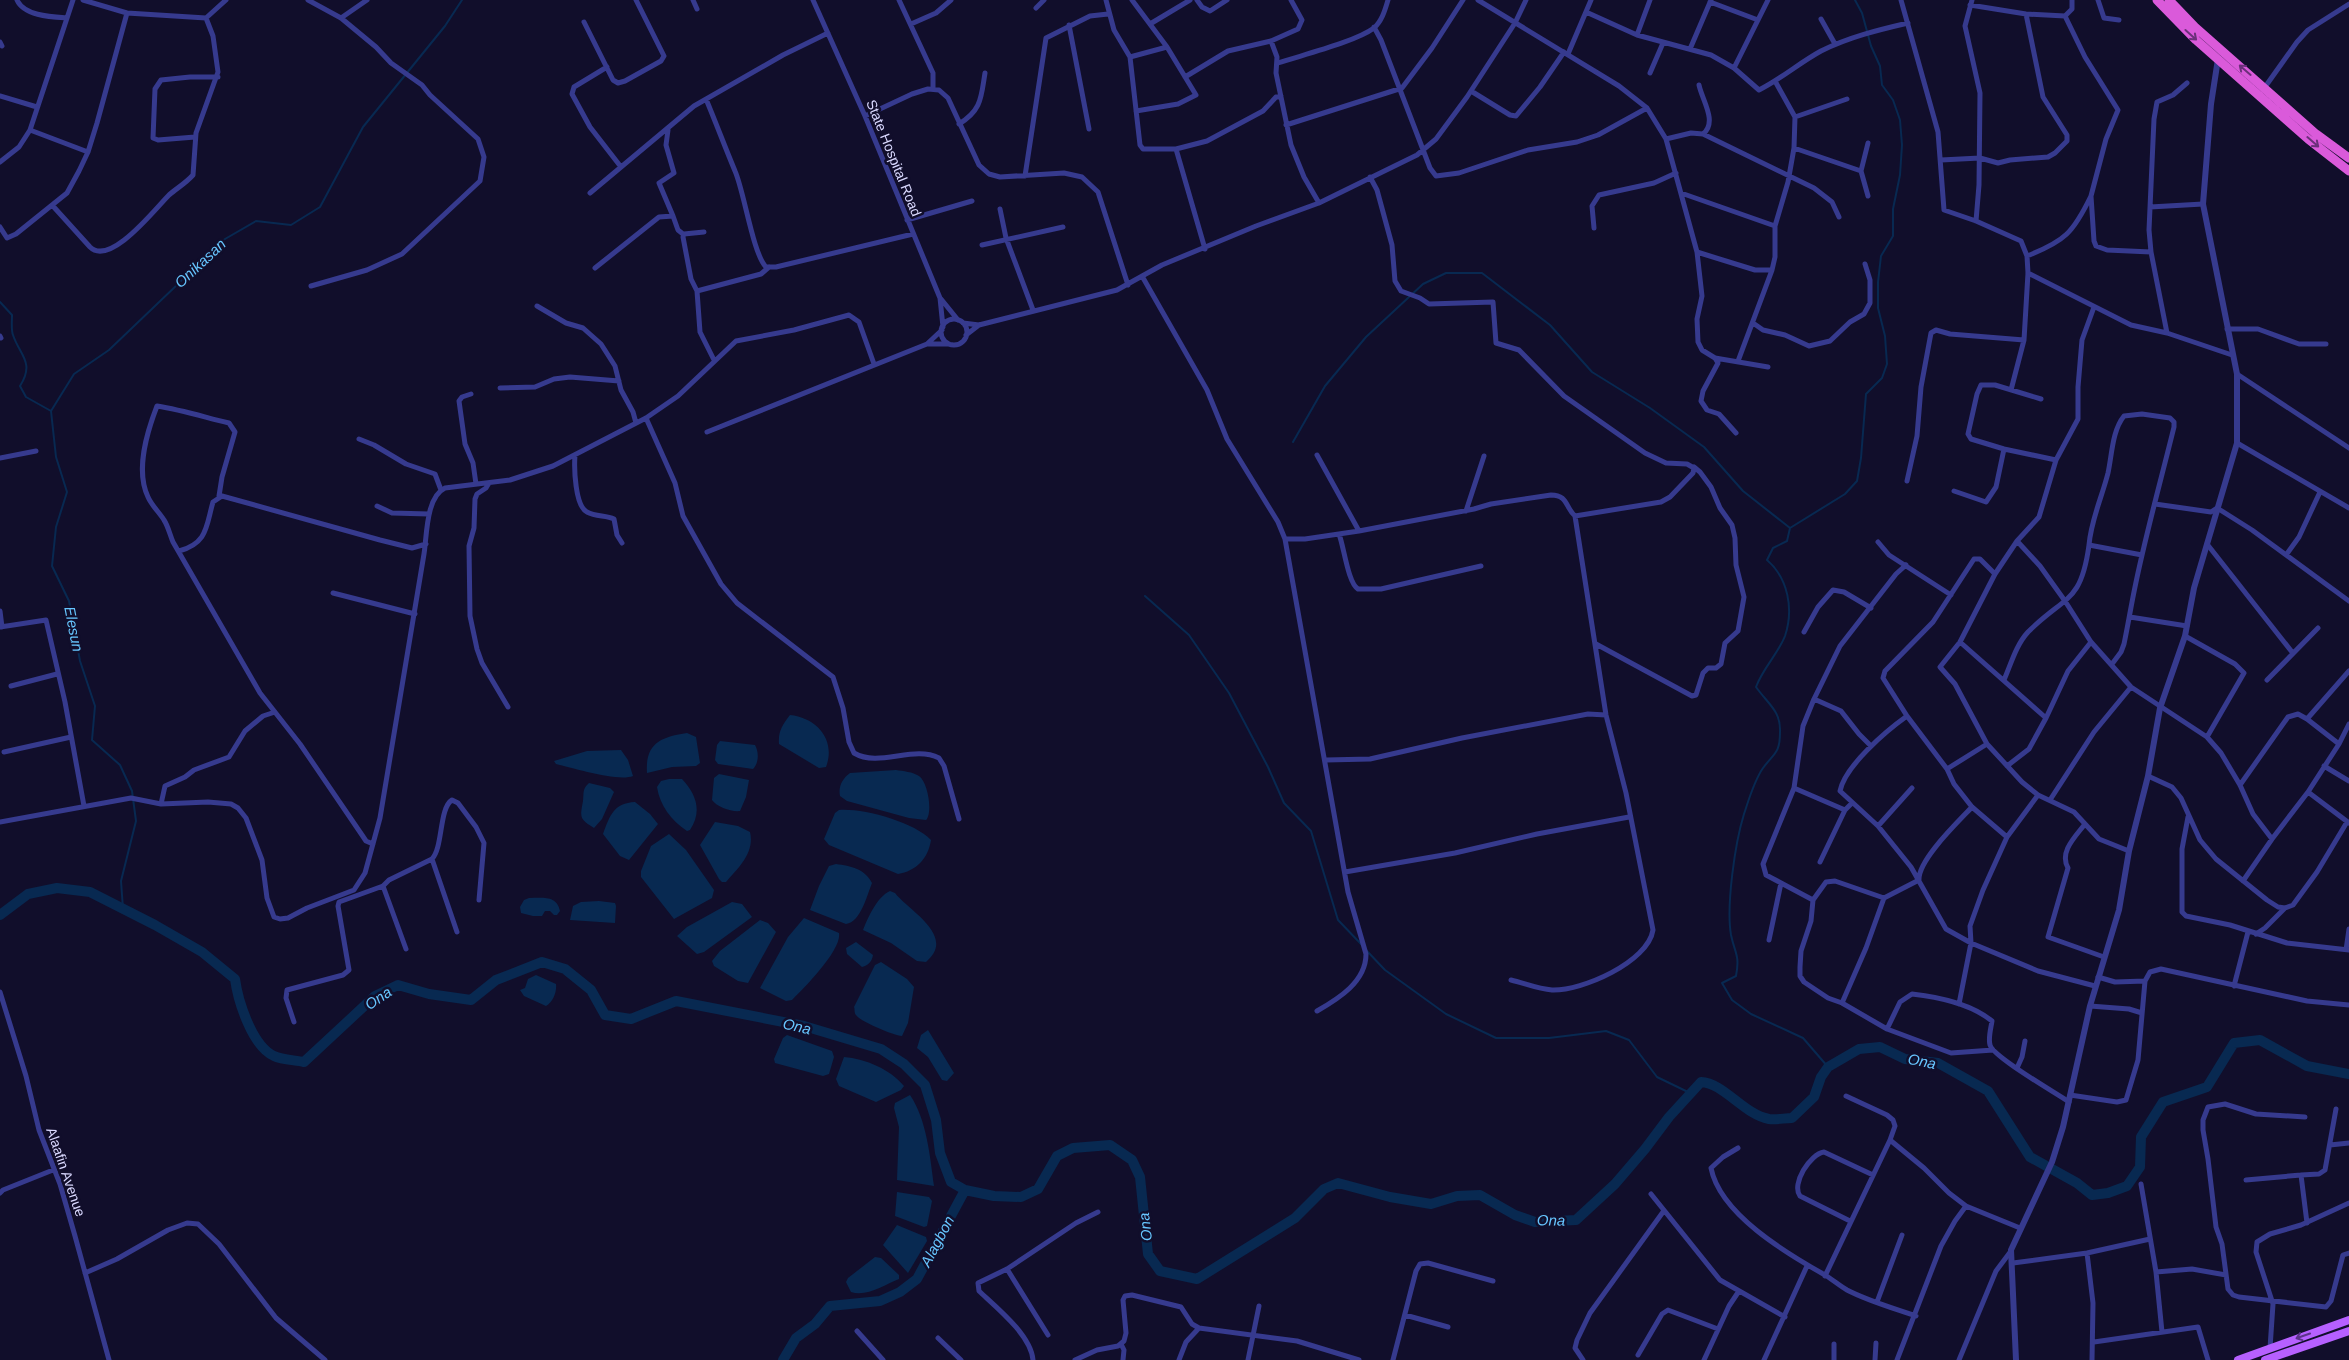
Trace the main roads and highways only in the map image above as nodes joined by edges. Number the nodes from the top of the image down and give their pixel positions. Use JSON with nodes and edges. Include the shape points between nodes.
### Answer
{"nodes":[{"id":1,"x":2157,"y":0,"type":"edge"},
{"id":2,"x":2169,"y":0,"type":"edge"},
{"id":3,"x":2349,"y":158,"type":"edge"},
{"id":4,"x":2349,"y":171,"type":"edge"},
{"id":5,"x":2349,"y":1320,"type":"edge"},
{"id":6,"x":2349,"y":1331,"type":"edge"},
{"id":7,"x":2238,"y":1360,"type":"edge"},
{"id":8,"x":2266,"y":1360,"type":"edge"}],
"edges":[{"from":1,"to":4,"type":"highway","one_way":true,"via":[[2218,59]]},
{"from":3,"to":2,"type":"highway","one_way":true,"via":[[2316,134]]},
{"from":5,"to":7,"type":"main road","one_way":true},
{"from":6,"to":8,"type":"main road"}]}
